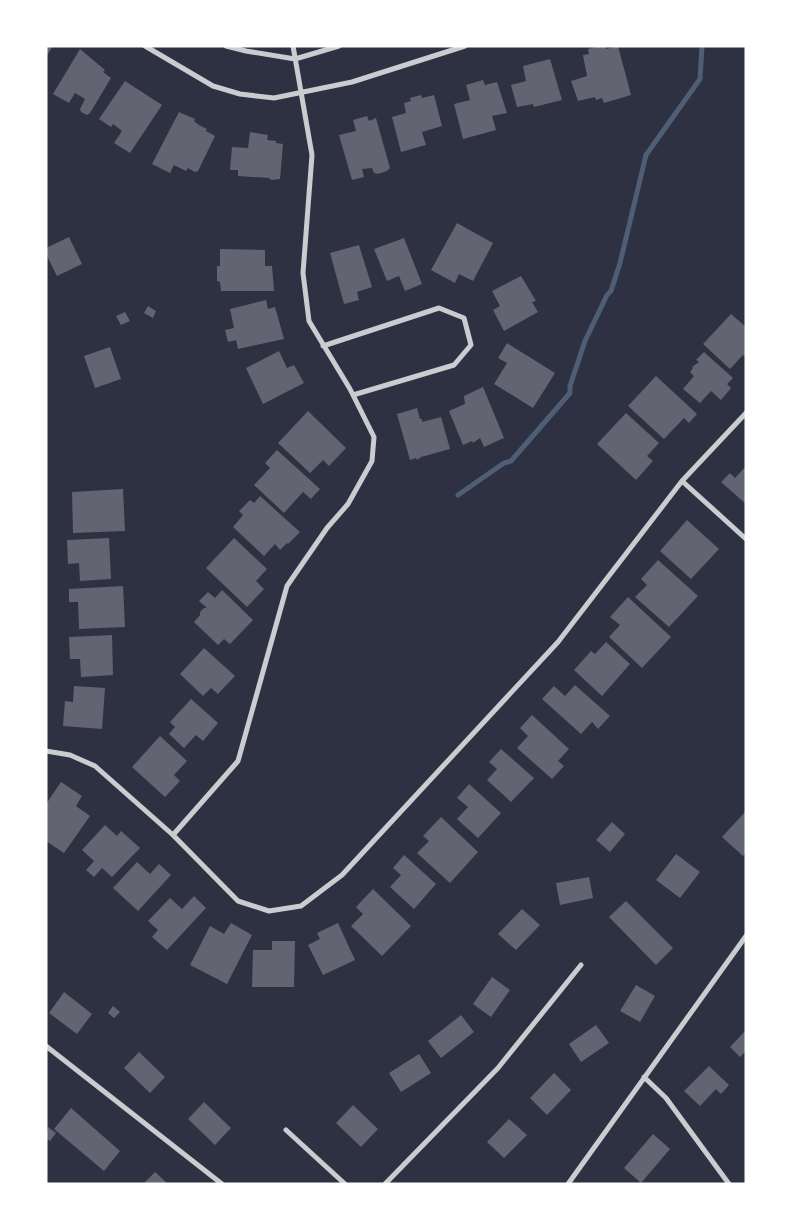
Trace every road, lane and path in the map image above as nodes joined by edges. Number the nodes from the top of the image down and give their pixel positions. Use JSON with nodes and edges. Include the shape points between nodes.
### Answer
{"nodes":[{"id":1,"x":145,"y":46,"type":"edge"},
{"id":2,"x":226,"y":46,"type":"edge"},
{"id":3,"x":293,"y":46,"type":"edge"},
{"id":4,"x":339,"y":46,"type":"edge"},
{"id":5,"x":465,"y":46,"type":"edge"},
{"id":6,"x":295,"y":59,"type":"junction"},
{"id":7,"x":302,"y":93,"type":"junction"},
{"id":8,"x":323,"y":346,"type":"junction"},
{"id":9,"x":353,"y":395,"type":"junction"},
{"id":10,"x":746,"y":413,"type":"edge"},
{"id":11,"x":682,"y":482,"type":"junction"},
{"id":12,"x":746,"y":539,"type":"edge"},
{"id":13,"x":46,"y":751,"type":"edge"},
{"id":14,"x":173,"y":835,"type":"junction"},
{"id":15,"x":746,"y":936,"type":"edge"},
{"id":16,"x":581,"y":965,"type":"dead end"},
{"id":17,"x":46,"y":1046,"type":"edge"},
{"id":18,"x":644,"y":1077,"type":"junction"},
{"id":19,"x":286,"y":1130,"type":"dead end"},
{"id":20,"x":222,"y":1184,"type":"edge"},
{"id":21,"x":345,"y":1184,"type":"edge"},
{"id":22,"x":385,"y":1184,"type":"edge"},
{"id":23,"x":568,"y":1184,"type":"edge"},
{"id":24,"x":729,"y":1184,"type":"edge"}],
"edges":[{"from":1,"to":7,"type":"street","via":[[213,86],[240,94],[274,98]]},
{"from":2,"to":6,"type":"street"},
{"from":3,"to":6,"type":"street"},
{"from":4,"to":6,"type":"street"},
{"from":5,"to":7,"type":"street","via":[[352,82]]},
{"from":6,"to":7,"type":"street"},
{"from":7,"to":8,"type":"street","via":[[312,155],[303,273],[309,321]]},
{"from":8,"to":9,"type":"street"},
{"from":8,"to":9,"type":"street","via":[[439,308],[464,318],[472,345],[454,364]]},
{"from":9,"to":14,"type":"street","via":[[374,438],[372,461],[348,504],[327,528],[287,586],[238,761]]},
{"from":10,"to":11,"type":"street"},
{"from":11,"to":12,"type":"street"},
{"from":11,"to":14,"type":"street","via":[[558,642],[342,875],[301,906],[269,911],[238,900]]},
{"from":13,"to":14,"type":"street","via":[[70,755],[95,766]]},
{"from":15,"to":18,"type":"street"},
{"from":16,"to":22,"type":"street","via":[[498,1068]]},
{"from":17,"to":20,"type":"street"},
{"from":18,"to":23,"type":"street"},
{"from":18,"to":24,"type":"street","via":[[666,1098]]},
{"from":19,"to":21,"type":"street"}]}
